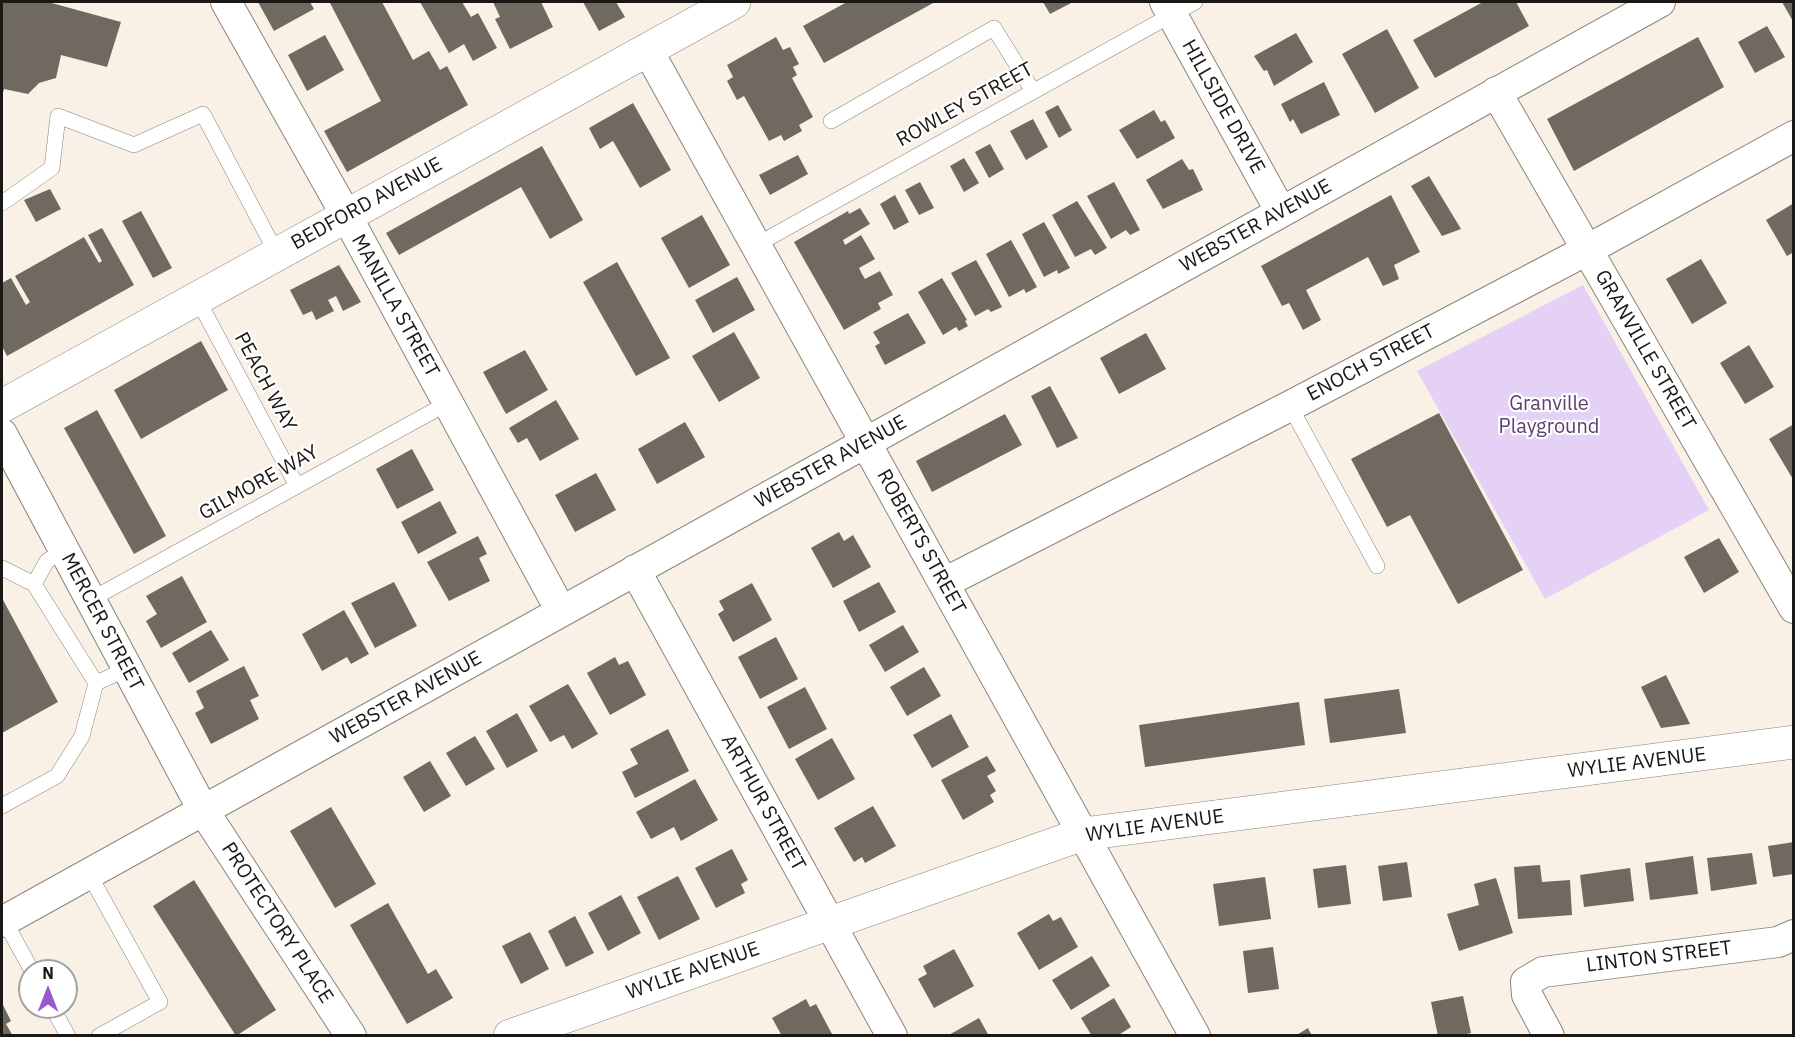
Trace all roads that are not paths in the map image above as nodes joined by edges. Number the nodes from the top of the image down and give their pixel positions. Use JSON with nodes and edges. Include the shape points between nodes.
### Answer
{"nodes":[{"id":1,"x":225,"y":2,"type":"edge"},
{"id":2,"x":734,"y":2,"type":"edge"},
{"id":3,"x":1660,"y":2,"type":"edge"},
{"id":4,"x":1178,"y":6,"type":"edge"},
{"id":5,"x":647,"y":49,"type":"junction"},
{"id":6,"x":1033,"y":91,"type":"junction"},
{"id":7,"x":1496,"y":92,"type":"junction"},
{"id":8,"x":831,"y":121,"type":"dead end"},
{"id":9,"x":1794,"y":136,"type":"edge"},
{"id":10,"x":2,"y":203,"type":"edge"},
{"id":11,"x":1281,"y":212,"type":"junction"},
{"id":12,"x":346,"y":215,"type":"junction"},
{"id":13,"x":756,"y":245,"type":"junction"},
{"id":14,"x":1587,"y":250,"type":"junction"},
{"id":15,"x":277,"y":254,"type":"junction"},
{"id":16,"x":197,"y":298,"type":"junction"},
{"id":17,"x":448,"y":404,"type":"junction"},
{"id":18,"x":2,"y":406,"type":"edge"},
{"id":19,"x":1290,"y":406,"type":"junction"},
{"id":20,"x":2,"y":434,"type":"edge"},
{"id":21,"x":866,"y":442,"type":"junction"},
{"id":22,"x":297,"y":486,"type":"junction"},
{"id":23,"x":64,"y":550,"type":"junction"},
{"id":24,"x":1377,"y":566,"type":"dead end"},
{"id":25,"x":2,"y":568,"type":"edge"},
{"id":26,"x":635,"y":570,"type":"junction"},
{"id":27,"x":944,"y":583,"type":"junction"},
{"id":28,"x":34,"y":584,"type":"junction"},
{"id":29,"x":90,"y":600,"type":"junction"},
{"id":30,"x":1794,"y":608,"type":"edge"},
{"id":31,"x":561,"y":611,"type":"junction"},
{"id":32,"x":127,"y":669,"type":"junction"},
{"id":33,"x":96,"y":683,"type":"junction"},
{"id":34,"x":1794,"y":742,"type":"edge"},
{"id":35,"x":2,"y":806,"type":"edge"},
{"id":36,"x":203,"y":810,"type":"junction"},
{"id":37,"x":1083,"y":834,"type":"junction"},
{"id":38,"x":88,"y":874,"type":"junction"},
{"id":39,"x":3,"y":921,"type":"edge"},
{"id":40,"x":829,"y":923,"type":"junction"},
{"id":41,"x":1794,"y":935,"type":"edge"},
{"id":42,"x":25,"y":959,"type":"edge"},
{"id":43,"x":59,"y":1019,"type":"edge"},
{"id":44,"x":68,"y":1035,"type":"edge"},
{"id":45,"x":99,"y":1035,"type":"edge"},
{"id":46,"x":351,"y":1035,"type":"edge"},
{"id":47,"x":510,"y":1035,"type":"edge"},
{"id":48,"x":892,"y":1035,"type":"edge"},
{"id":49,"x":1195,"y":1035,"type":"edge"},
{"id":50,"x":1549,"y":1035,"type":"edge"}],
"edges":[{"from":1,"to":12,"type":"street","name":"MANILLA STREET"},
{"from":2,"to":5,"type":"street","name":"BEDFORD AVENUE"},
{"from":3,"to":7,"type":"street","name":"WEBSTER AVENUE"},
{"from":4,"to":6,"type":"lane","name":"ROWLEY STREET"},
{"from":4,"to":11,"type":"street","name":"HILLSIDE DRIVE"},
{"from":5,"to":12,"type":"street","name":"BEDFORD AVENUE"},
{"from":5,"to":13,"type":"street","name":"ROBERTS STREET"},
{"from":6,"to":8,"type":"lane","via":[[994,28]]},
{"from":6,"to":13,"type":"lane","name":"ROWLEY STREET"},
{"from":7,"to":11,"type":"street","name":"WEBSTER AVENUE"},
{"from":7,"to":14,"type":"street","name":"GRANVILLE STREET"},
{"from":9,"to":14,"type":"street","name":"ENOCH STREET"},
{"from":10,"to":15,"type":"lane","via":[[52,168],[58,116],[134,145],[203,114]]},
{"from":11,"to":21,"type":"street","name":"WEBSTER AVENUE"},
{"from":12,"to":15,"type":"street","name":"BEDFORD AVENUE"},
{"from":12,"to":17,"type":"street","name":"MANILLA STREET"},
{"from":13,"to":21,"type":"street","name":"ROBERTS STREET"},
{"from":14,"to":19,"type":"street","name":"ENOCH STREET"},
{"from":14,"to":30,"type":"street","name":"GRANVILLE STREET"},
{"from":15,"to":16,"type":"street","name":"BEDFORD AVENUE"},
{"from":16,"to":18,"type":"street","name":"BEDFORD AVENUE"},
{"from":16,"to":22,"type":"lane","name":"PEACH WAY"},
{"from":17,"to":22,"type":"lane","name":"GILMORE WAY"},
{"from":17,"to":31,"type":"street","name":"MANILLA STREET"},
{"from":19,"to":24,"type":"lane"},
{"from":19,"to":27,"type":"street","name":"ENOCH STREET"},
{"from":20,"to":23,"type":"street","name":"MERCER STREET"},
{"from":21,"to":26,"type":"street","name":"WEBSTER AVENUE"},
{"from":21,"to":27,"type":"street","name":"ROBERTS STREET"},
{"from":22,"to":29,"type":"lane","name":"GILMORE WAY"},
{"from":23,"to":28,"type":"lane","via":[[47,561]]},
{"from":23,"to":29,"type":"street","name":"MERCER STREET"},
{"from":25,"to":28,"type":"lane"},
{"from":26,"to":31,"type":"street","name":"WEBSTER AVENUE"},
{"from":26,"to":40,"type":"street","name":"ARTHUR STREET"},
{"from":27,"to":37,"type":"street","name":"ROBERTS STREET"},
{"from":28,"to":33,"type":"lane"},
{"from":29,"to":32,"type":"street","name":"MERCER STREET"},
{"from":31,"to":36,"type":"street","name":"WEBSTER AVENUE"},
{"from":32,"to":33,"type":"lane"},
{"from":32,"to":36,"type":"street","name":"MERCER STREET"},
{"from":33,"to":35,"type":"lane","via":[[82,736],[57,776]]},
{"from":34,"to":37,"type":"street","name":"WYLIE AVENUE"},
{"from":36,"to":38,"type":"street","name":"WEBSTER AVENUE"},
{"from":36,"to":46,"type":"street","name":"PROTECTORY PLACE"},
{"from":37,"to":40,"type":"street","name":"WYLIE AVENUE"},
{"from":37,"to":49,"type":"street","name":"ROBERTS STREET"},
{"from":38,"to":39,"type":"street","name":"WEBSTER AVENUE"},
{"from":38,"to":45,"type":"lane","via":[[160,1002]]},
{"from":39,"to":42,"type":"lane"},
{"from":40,"to":47,"type":"street","name":"WYLIE AVENUE"},
{"from":40,"to":48,"type":"street","name":"ARTHUR STREET"},
{"from":41,"to":50,"type":"street","name":"LINTON STREET","via":[[1778,942],[1544,972],[1526,982],[1527,995]]},
{"from":43,"to":44,"type":"lane"}]}
